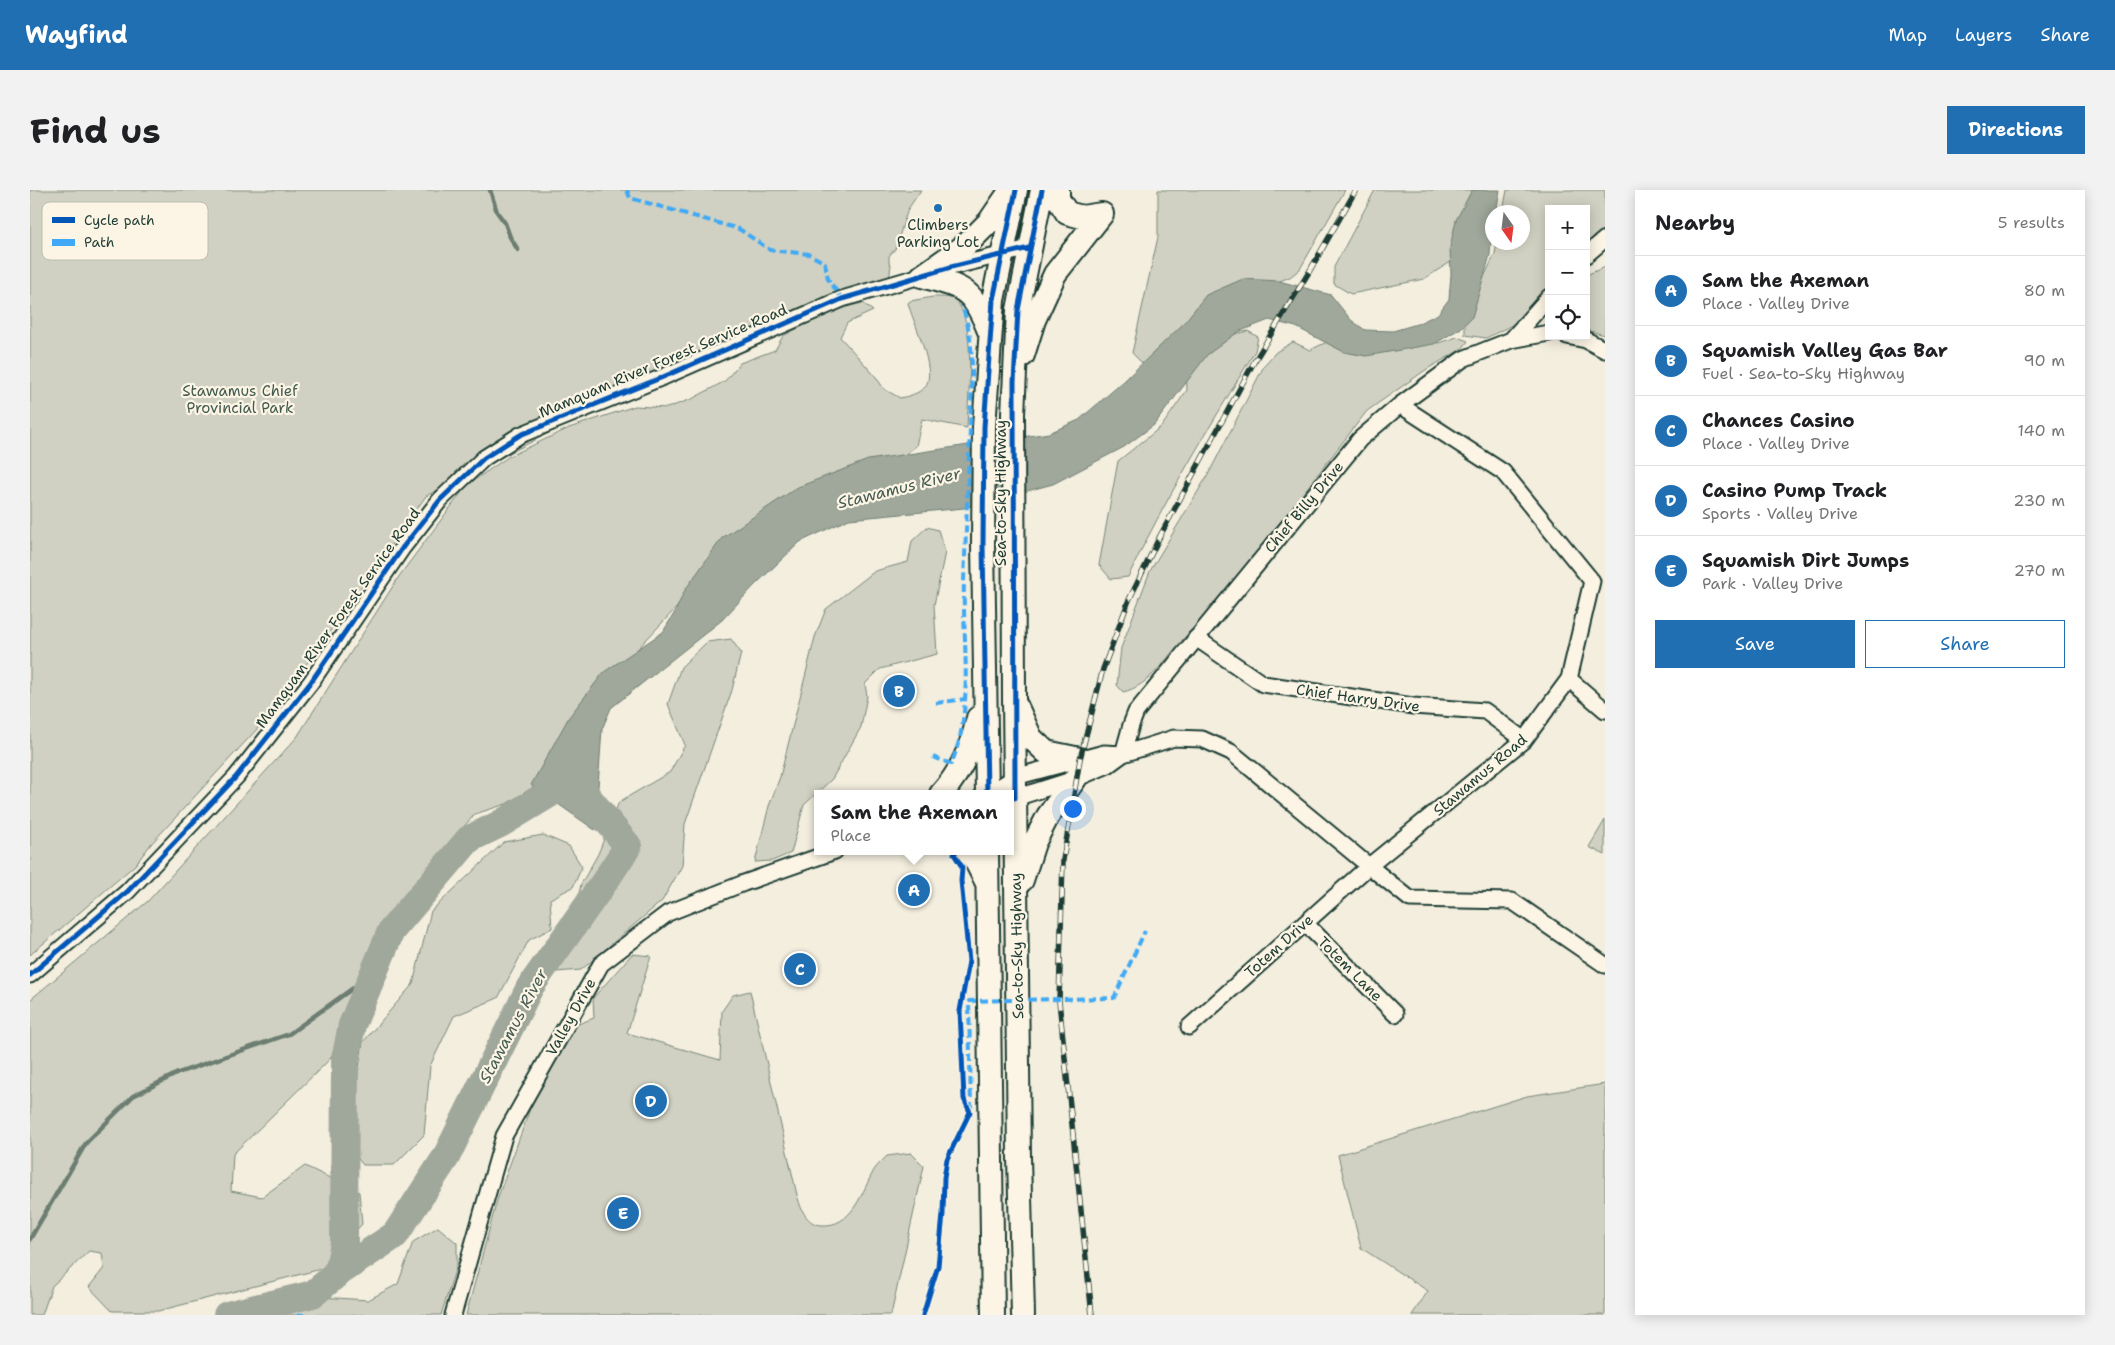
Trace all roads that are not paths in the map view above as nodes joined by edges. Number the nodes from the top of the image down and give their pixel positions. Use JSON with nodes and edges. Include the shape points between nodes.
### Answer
{"nodes":[{"id":1,"x":1011,"y":190,"type":"edge"},
{"id":2,"x":1016,"y":190,"type":"edge"},
{"id":3,"x":1042,"y":190,"type":"edge"},
{"id":4,"x":1058,"y":190,"type":"edge"},
{"id":5,"x":1605,"y":239,"type":"edge"},
{"id":6,"x":1029,"y":248,"type":"junction"},
{"id":7,"x":1590,"y":252,"type":"edge"},
{"id":8,"x":1002,"y":256,"type":"junction"},
{"id":9,"x":922,"y":276,"type":"junction"},
{"id":10,"x":1545,"y":302,"type":"edge"},
{"id":11,"x":990,"y":333,"type":"junction"},
{"id":12,"x":1545,"y":334,"type":"edge"},
{"id":13,"x":1511,"y":340,"type":"junction"},
{"id":14,"x":1586,"y":340,"type":"edge"},
{"id":15,"x":1605,"y":350,"type":"edge"},
{"id":16,"x":1014,"y":382,"type":"junction"},
{"id":17,"x":1400,"y":405,"type":"junction"},
{"id":18,"x":1598,"y":581,"type":"edge"},
{"id":19,"x":1196,"y":638,"type":"junction"},
{"id":20,"x":1569,"y":679,"type":"junction"},
{"id":21,"x":985,"y":688,"type":"junction"},
{"id":22,"x":1014,"y":699,"type":"junction"},
{"id":23,"x":1605,"y":710,"type":"edge"},
{"id":24,"x":1524,"y":740,"type":"junction"},
{"id":25,"x":1123,"y":754,"type":"junction"},
{"id":26,"x":1077,"y":769,"type":"junction"},
{"id":27,"x":944,"y":790,"type":"edge"},
{"id":28,"x":987,"y":790,"type":"edge"},
{"id":29,"x":1013,"y":790,"type":"edge"},
{"id":30,"x":1014,"y":791,"type":"edge"},
{"id":31,"x":1014,"y":791,"type":"edge"},
{"id":32,"x":1014,"y":827,"type":"edge"},
{"id":33,"x":824,"y":855,"type":"edge"},
{"id":34,"x":971,"y":855,"type":"edge"},
{"id":35,"x":987,"y":855,"type":"edge"},
{"id":36,"x":1369,"y":866,"type":"junction"},
{"id":37,"x":988,"y":884,"type":"junction"},
{"id":38,"x":1016,"y":900,"type":"junction"},
{"id":39,"x":1305,"y":923,"type":"junction"},
{"id":40,"x":1605,"y":965,"type":"edge"},
{"id":41,"x":30,"y":975,"type":"edge"},
{"id":42,"x":1395,"y":1014,"type":"dead end"},
{"id":43,"x":1189,"y":1027,"type":"dead end"},
{"id":44,"x":453,"y":1315,"type":"edge"},
{"id":45,"x":993,"y":1315,"type":"edge"},
{"id":46,"x":1023,"y":1315,"type":"edge"}],
"edges":[{"from":1,"to":9,"type":"highway","via":[[984,227],[966,245]]},
{"from":2,"to":8,"type":"highway","name":"Sea-to-Sky Highway"},
{"from":3,"to":6,"type":"highway","name":"Sea-to-Sky Highway"},
{"from":4,"to":16,"type":"highway","via":[[1058,199],[1067,213],[1082,217],[1102,214],[1056,274],[1034,320]]},
{"from":5,"to":7,"type":"street"},
{"from":6,"to":8,"type":"street","name":"Mamquam River Forest Service Road"},
{"from":6,"to":16,"type":"highway","name":"Sea-to-Sky Highway","via":[[1018,310]]},
{"from":8,"to":9,"type":"street","name":"Mamquam River Forest Service Road"},
{"from":8,"to":11,"type":"highway","name":"Sea-to-Sky Highway"},
{"from":9,"to":11,"type":"highway","via":[[957,286],[969,293],[980,307]]},
{"from":9,"to":41,"type":"street","name":"Mamquam River Forest Service Road","via":[[842,299],[520,435],[484,458],[434,508],[403,547],[310,682],[236,778],[127,892]]},
{"from":10,"to":13,"type":"street"},
{"from":11,"to":21,"type":"highway","name":"Sea-to-Sky Highway","via":[[984,427]]},
{"from":12,"to":13,"type":"street","name":"Chief Billy Drive"},
{"from":13,"to":17,"type":"street","name":"Chief Billy Drive","via":[[1463,359]]},
{"from":14,"to":15,"type":"street"},
{"from":16,"to":22,"type":"highway","name":"Sea-to-Sky Highway"},
{"from":17,"to":18,"type":"street","name":"Stawamus Road","via":[[1503,472]]},
{"from":17,"to":19,"type":"street","name":"Chief Billy Drive","via":[[1360,439]]},
{"from":18,"to":20,"type":"street","name":"Stawamus Road"},
{"from":19,"to":24,"type":"street","name":"Chief Harry Drive","via":[[1263,684],[1413,706],[1485,711]]},
{"from":19,"to":25,"type":"street","name":"Chief Billy Drive","via":[[1136,712]]},
{"from":20,"to":23,"type":"street"},
{"from":20,"to":24,"type":"street","name":"Stawamus Road"},
{"from":21,"to":27,"type":"highway","via":[[973,740],[961,768]]},
{"from":21,"to":28,"type":"highway","name":"Sea-to-Sky Highway"},
{"from":22,"to":26,"type":"highway","via":[[1031,738],[1046,752]]},
{"from":22,"to":29,"type":"highway","name":"Sea-to-Sky Highway"},
{"from":24,"to":36,"type":"street","name":"Stawamus Road"},
{"from":25,"to":26,"type":"street","via":[[1104,753]]},
{"from":25,"to":36,"type":"street","via":[[1174,738],[1202,739],[1224,749]]},
{"from":26,"to":30,"type":"street"},
{"from":26,"to":31,"type":"street"},
{"from":26,"to":38,"type":"highway","via":[[1034,843]]},
{"from":32,"to":38,"type":"highway","name":"Sea-to-Sky Highway"},
{"from":33,"to":44,"type":"street","name":"Valley Drive","via":[[668,913],[601,964],[504,1136]]},
{"from":34,"to":37,"type":"highway"},
{"from":35,"to":37,"type":"highway","name":"Sea-to-Sky Highway"},
{"from":36,"to":39,"type":"street","name":"Totem Drive"},
{"from":36,"to":40,"type":"street","via":[[1410,899],[1512,901]]},
{"from":37,"to":45,"type":"highway","name":"Sea-to-Sky Highway"},
{"from":38,"to":46,"type":"highway","name":"Sea-to-Sky Highway"},
{"from":39,"to":42,"type":"street","name":"Totem Lane"},
{"from":39,"to":43,"type":"street","name":"Totem Drive"}]}
